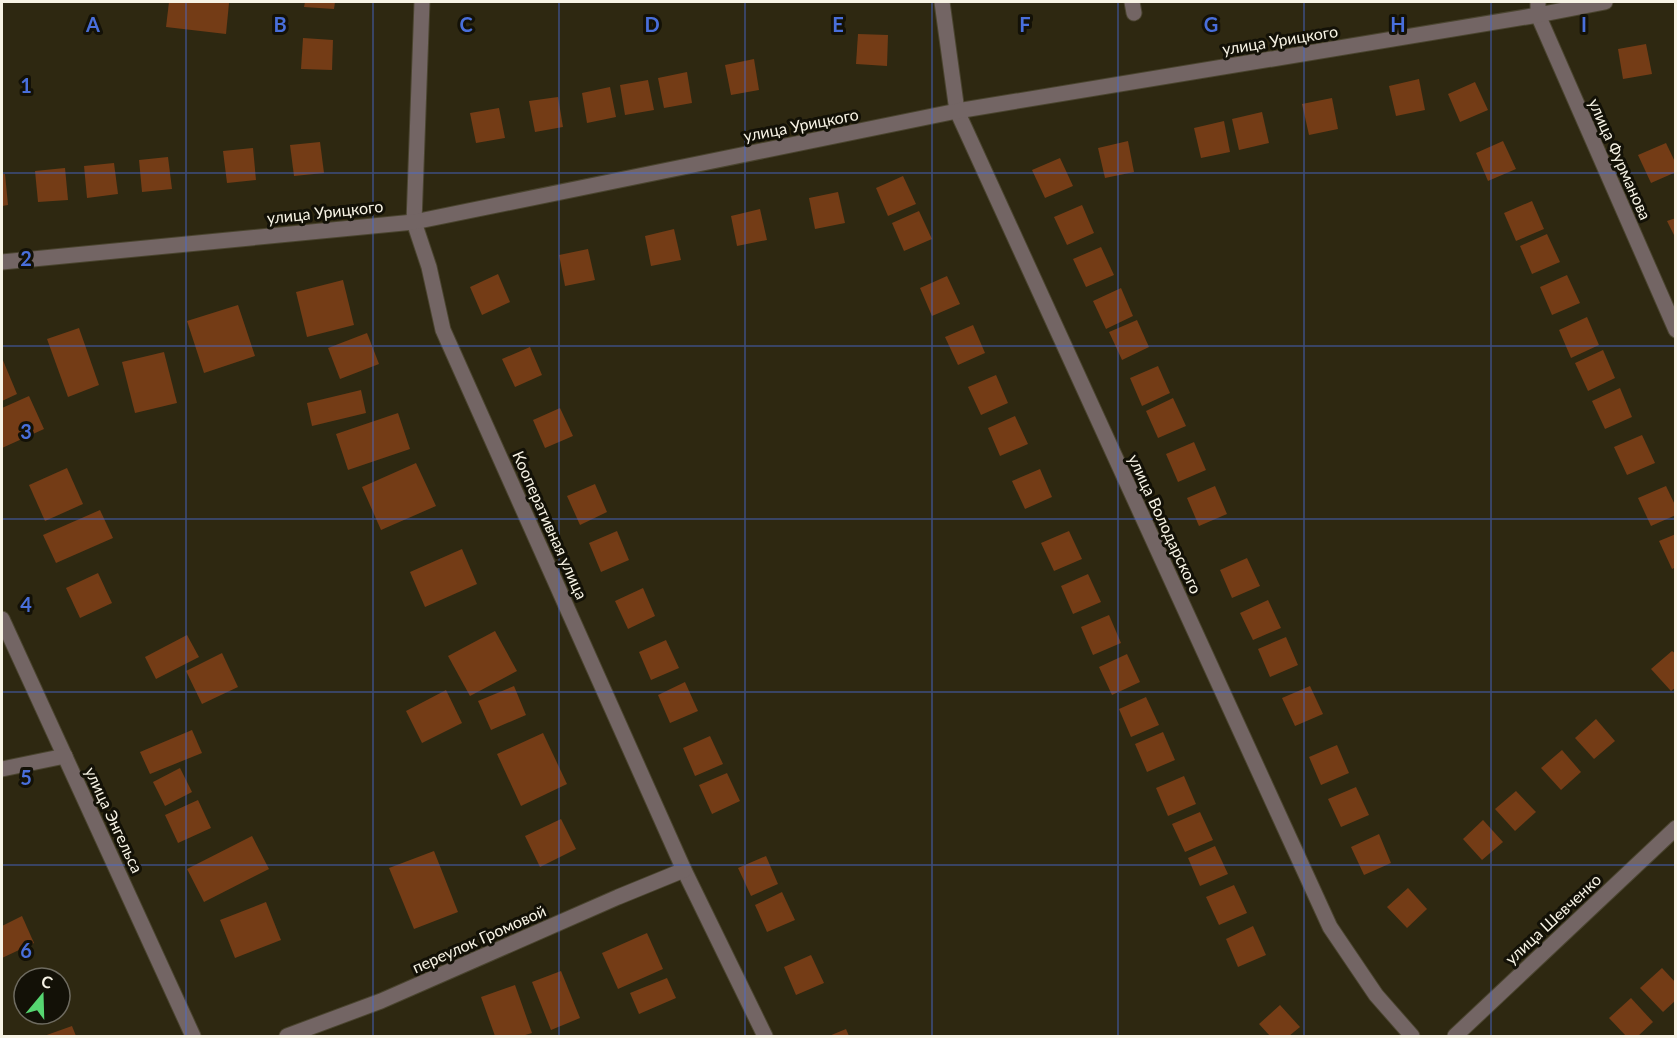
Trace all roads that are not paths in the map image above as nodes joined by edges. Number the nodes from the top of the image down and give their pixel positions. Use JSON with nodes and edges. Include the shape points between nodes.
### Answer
{"nodes":[{"id":1,"x":422,"y":2,"type":"edge"},
{"id":2,"x":942,"y":2,"type":"edge"},
{"id":3,"x":1605,"y":2,"type":"edge"},
{"id":4,"x":1538,"y":8,"type":"edge"},
{"id":5,"x":957,"y":111,"type":"junction"},
{"id":6,"x":414,"y":222,"type":"junction"},
{"id":7,"x":2,"y":262,"type":"edge"},
{"id":8,"x":1676,"y":330,"type":"edge"},
{"id":9,"x":2,"y":619,"type":"edge"},
{"id":10,"x":65,"y":756,"type":"junction"},
{"id":11,"x":2,"y":769,"type":"edge"},
{"id":12,"x":1676,"y":828,"type":"edge"},
{"id":13,"x":684,"y":870,"type":"junction"},
{"id":14,"x":193,"y":1036,"type":"edge"},
{"id":15,"x":287,"y":1036,"type":"edge"},
{"id":16,"x":765,"y":1036,"type":"edge"},
{"id":17,"x":1412,"y":1036,"type":"edge"},
{"id":18,"x":1455,"y":1036,"type":"edge"}],
"edges":[{"from":1,"to":6,"type":"street","name":"Кооперативная улица"},
{"from":2,"to":5,"type":"street","name":"улица Володарского"},
{"from":3,"to":4,"type":"street","name":"улица Урицкого"},
{"from":4,"to":5,"type":"street","name":"улица Урицкого"},
{"from":4,"to":8,"type":"street","name":"улица Фурманова"},
{"from":5,"to":6,"type":"street","name":"улица Урицкого"},
{"from":5,"to":17,"type":"street","name":"улица Володарского","via":[[1329,927],[1376,995]]},
{"from":6,"to":7,"type":"street","name":"улица Урицкого"},
{"from":6,"to":13,"type":"street","name":"Кооперативная улица","via":[[443,330]]},
{"from":9,"to":10,"type":"street","name":"улица Энгельса"},
{"from":10,"to":11,"type":"street"},
{"from":10,"to":14,"type":"street","name":"улица Энгельса"},
{"from":12,"to":18,"type":"street","name":"улица Шевченко"},
{"from":13,"to":15,"type":"street","name":"переулок Громовой","via":[[381,1001]]},
{"from":13,"to":16,"type":"street","name":"Кооперативная улица"}]}
